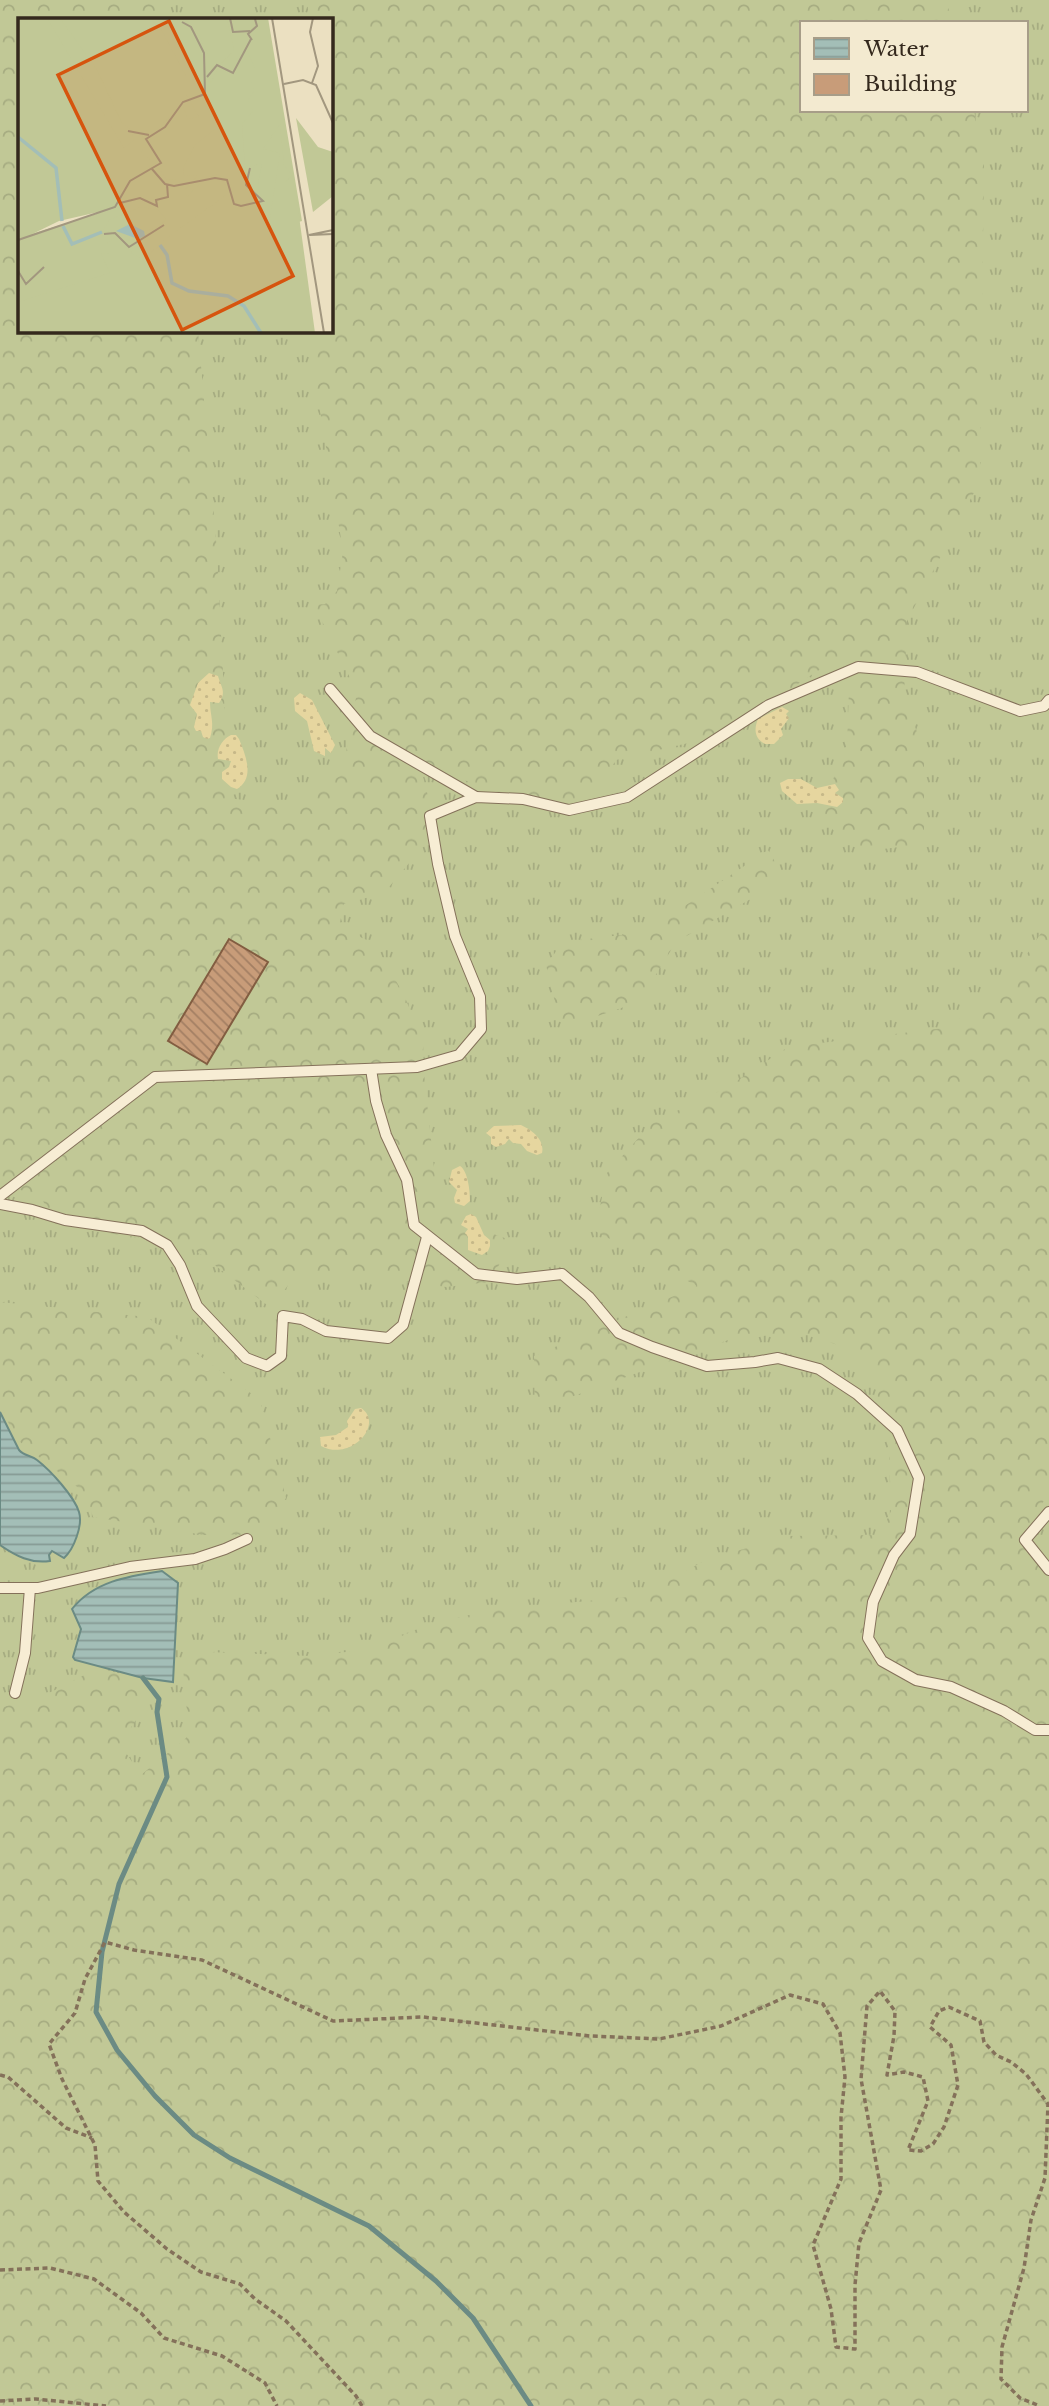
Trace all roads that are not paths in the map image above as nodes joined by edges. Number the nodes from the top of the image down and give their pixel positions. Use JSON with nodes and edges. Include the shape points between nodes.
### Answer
{"nodes":[{"id":1,"x":330,"y":689,"type":"dead end"},
{"id":2,"x":1049,"y":700,"type":"edge"},
{"id":3,"x":476,"y":797,"type":"junction"},
{"id":4,"x":371,"y":1069,"type":"junction"},
{"id":5,"x":0,"y":1196,"type":"edge"},
{"id":6,"x":0,"y":1204,"type":"edge"},
{"id":7,"x":427,"y":1237,"type":"junction"},
{"id":8,"x":1049,"y":1512,"type":"edge"},
{"id":9,"x":247,"y":1539,"type":"dead end"},
{"id":10,"x":1049,"y":1570,"type":"edge"},
{"id":11,"x":0,"y":1588,"type":"edge"},
{"id":12,"x":30,"y":1588,"type":"junction"},
{"id":13,"x":15,"y":1693,"type":"dead end"},
{"id":14,"x":1049,"y":1730,"type":"edge"}],
"edges":[{"from":1,"to":3,"type":"lane","via":[[370,736]]},
{"from":2,"to":3,"type":"lane","via":[[1044,706],[1020,711],[918,672],[858,667],[769,705],[627,797],[569,810],[523,799]]},
{"from":3,"to":4,"type":"lane","via":[[430,816],[455,936],[480,998],[481,1029],[459,1055],[417,1067]]},
{"from":4,"to":5,"type":"lane","via":[[155,1077]]},
{"from":4,"to":7,"type":"lane","via":[[386,1135],[407,1180],[414,1225]]},
{"from":6,"to":7,"type":"lane","via":[[65,1220],[142,1231],[167,1245],[197,1306],[246,1358],[267,1366],[281,1356],[283,1316],[326,1331],[388,1338],[403,1325]]},
{"from":7,"to":14,"type":"lane","via":[[476,1274],[517,1279],[562,1274],[619,1333],[652,1347],[707,1366],[778,1357],[818,1368],[858,1394],[897,1430],[919,1478],[910,1534],[894,1555],[873,1602],[868,1638],[882,1661],[916,1680],[951,1687],[1035,1730]]},
{"from":8,"to":10,"type":"lane","via":[[1025,1540]]},
{"from":9,"to":12,"type":"lane","via":[[195,1559]]},
{"from":11,"to":12,"type":"lane"},
{"from":12,"to":13,"type":"lane"}]}
